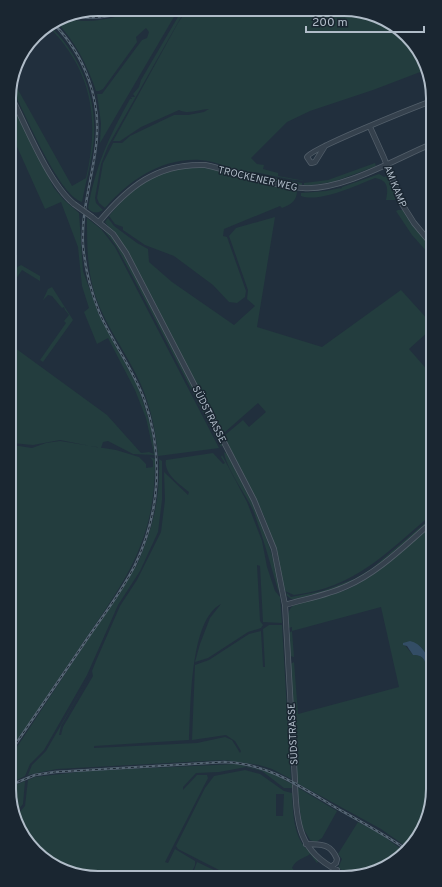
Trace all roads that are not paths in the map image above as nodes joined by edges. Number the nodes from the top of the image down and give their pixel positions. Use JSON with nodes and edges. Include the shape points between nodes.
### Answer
{"nodes":[{"id":1,"x":426,"y":103,"type":"edge"},
{"id":2,"x":16,"y":106,"type":"edge"},
{"id":3,"x":370,"y":127,"type":"junction"},
{"id":4,"x":325,"y":146,"type":"dead end"},
{"id":5,"x":426,"y":146,"type":"edge"},
{"id":6,"x":386,"y":164,"type":"junction"},
{"id":7,"x":99,"y":222,"type":"junction"},
{"id":8,"x":426,"y":237,"type":"edge"},
{"id":9,"x":426,"y":527,"type":"edge"},
{"id":10,"x":285,"y":605,"type":"junction"},
{"id":11,"x":306,"y":844,"type":"junction"},
{"id":12,"x":331,"y":867,"type":"junction"},
{"id":13,"x":337,"y":870,"type":"dead end"}],
"edges":[{"from":1,"to":3,"type":"street"},
{"from":2,"to":7,"type":"street","name":"SÜDSTRASSE","bridge":true,"via":[[62,192]]},
{"from":3,"to":4,"type":"street"},
{"from":3,"to":6,"type":"street","name":"AM KAMP"},
{"from":5,"to":6,"type":"street","name":"TROCKENER WEG"},
{"from":6,"to":7,"type":"street","name":"TROCKENER WEG","via":[[334,185],[308,188],[284,185],[205,166],[168,169],[150,176],[134,187]]},
{"from":6,"to":8,"type":"street","name":"AM KAMP","via":[[405,210]]},
{"from":7,"to":10,"type":"street","name":"SÜDSTRASSE","via":[[126,253],[254,500],[274,549]]},
{"from":9,"to":10,"type":"street","via":[[360,580],[334,591]]},
{"from":10,"to":11,"type":"street","name":"SÜDSTRASSE","via":[[295,784],[299,825]]},
{"from":11,"to":12,"type":"street","name":"SÜDSTRASSE"},
{"from":11,"to":12,"type":"street","via":[[320,843],[331,849],[337,859]]},
{"from":12,"to":13,"type":"street","name":"SÜDSTRASSE"}]}
